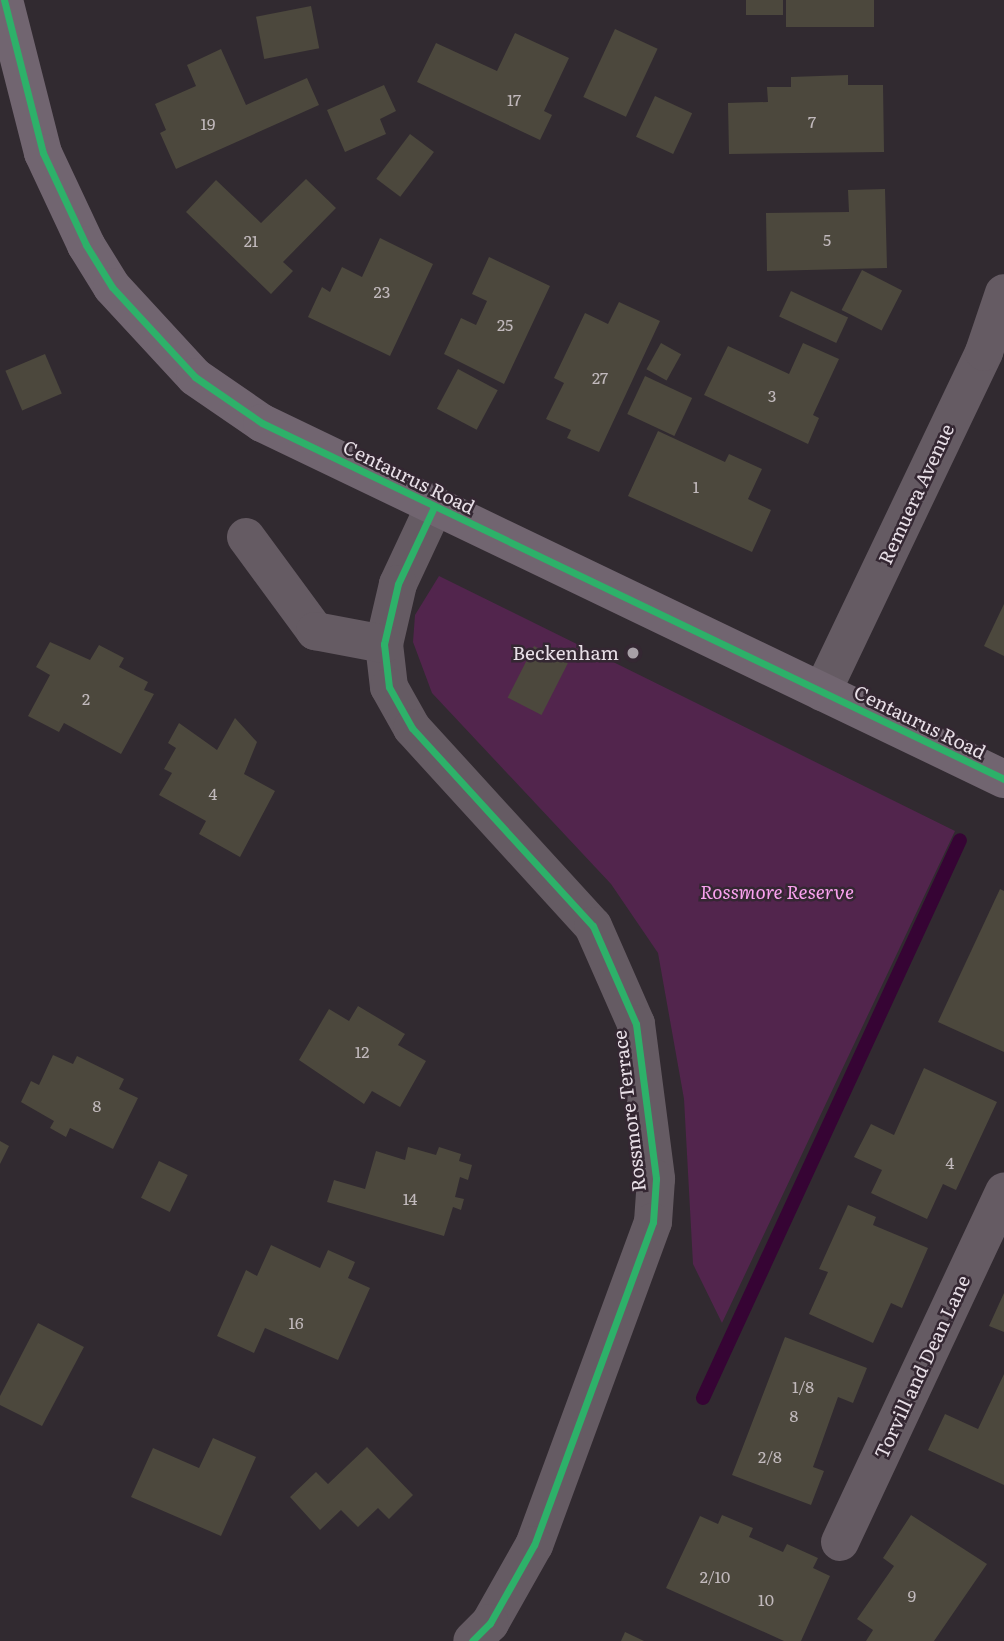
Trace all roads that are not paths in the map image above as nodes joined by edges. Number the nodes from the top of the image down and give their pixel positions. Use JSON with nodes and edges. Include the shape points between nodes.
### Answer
{"nodes":[{"id":1,"x":4,"y":0,"type":"edge"},
{"id":2,"x":1004,"y":293,"type":"edge"},
{"id":3,"x":434,"y":507,"type":"junction"},
{"id":4,"x":246,"y":537,"type":"dead end"},
{"id":5,"x":384,"y":644,"type":"junction"},
{"id":6,"x":822,"y":692,"type":"junction"},
{"id":7,"x":1004,"y":779,"type":"edge"},
{"id":8,"x":1004,"y":1192,"type":"edge"},
{"id":9,"x":840,"y":1542,"type":"dead end"},
{"id":10,"x":472,"y":1641,"type":"edge"}],
"edges":[{"from":1,"to":3,"type":"main road","name":"Centaurus Road","via":[[43,153],[86,245],[112,287],[195,377],[262,423]]},
{"from":2,"to":6,"type":"street","name":"Remuera Avenue","via":[[984,352]]},
{"from":3,"to":5,"type":"street","name":"Rossmore Terrace","via":[[398,584]]},
{"from":3,"to":6,"type":"main road","name":"Centaurus Road"},
{"from":4,"to":5,"type":"street","via":[[315,631]]},
{"from":5,"to":10,"type":"street","name":"Rossmore Terrace","via":[[389,687],[412,728],[593,926],[636,1024],[656,1179],[653,1222],[534,1545],[490,1623]]},
{"from":6,"to":7,"type":"main road","name":"Centaurus Road"},
{"from":8,"to":9,"type":"street","name":"Torvill and Dean Lane"}]}
